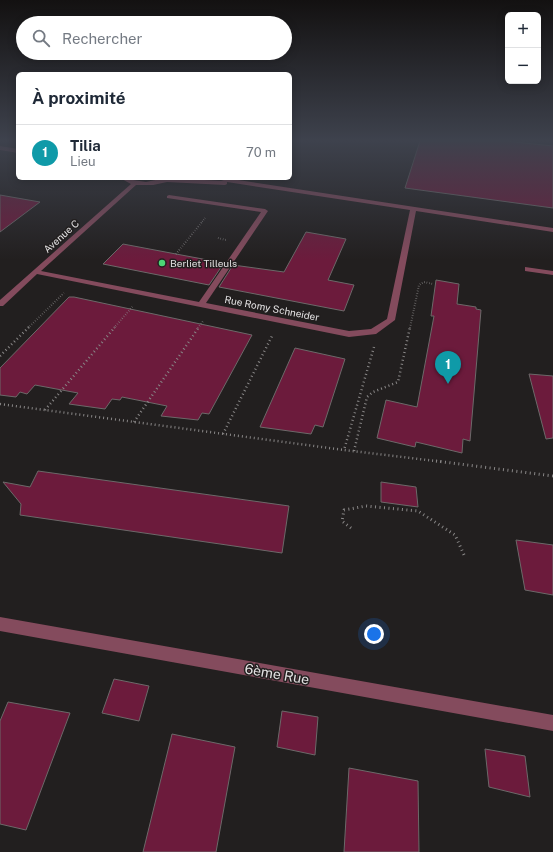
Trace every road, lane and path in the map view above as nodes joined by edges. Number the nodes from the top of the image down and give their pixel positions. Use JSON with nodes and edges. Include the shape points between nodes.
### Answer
{"nodes":[{"id":1,"x":130,"y":181,"type":"edge"},
{"id":2,"x":161,"y":181,"type":"edge"},
{"id":3,"x":199,"y":181,"type":"edge"},
{"id":4,"x":230,"y":181,"type":"edge"},
{"id":5,"x":135,"y":183,"type":"junction"},
{"id":6,"x":239,"y":183,"type":"junction"},
{"id":7,"x":169,"y":196,"type":"dead end"},
{"id":8,"x":216,"y":204,"type":"junction"},
{"id":9,"x":413,"y":209,"type":"junction"},
{"id":10,"x":553,"y":230,"type":"edge"},
{"id":11,"x":176,"y":254,"type":"dead end"},
{"id":12,"x":528,"y":268,"type":"dead end"},
{"id":13,"x":36,"y":272,"type":"junction"},
{"id":14,"x":553,"y":273,"type":"edge"},
{"id":15,"x":77,"y":280,"type":"junction"},
{"id":16,"x":432,"y":284,"type":"dead end"},
{"id":17,"x":145,"y":293,"type":"junction"},
{"id":18,"x":0,"y":304,"type":"edge"},
{"id":19,"x":201,"y":304,"type":"junction"},
{"id":20,"x":213,"y":307,"type":"junction"},
{"id":21,"x":280,"y":320,"type":"junction"},
{"id":22,"x":374,"y":332,"type":"junction"},
{"id":23,"x":0,"y":356,"type":"edge"},
{"id":24,"x":0,"y":404,"type":"edge"},
{"id":25,"x":45,"y":410,"type":"junction"},
{"id":26,"x":134,"y":422,"type":"junction"},
{"id":27,"x":223,"y":434,"type":"junction"},
{"id":28,"x":344,"y":450,"type":"junction"},
{"id":29,"x":354,"y":451,"type":"junction"},
{"id":30,"x":553,"y":476,"type":"edge"},
{"id":31,"x":351,"y":528,"type":"dead end"},
{"id":32,"x":465,"y":557,"type":"dead end"},
{"id":33,"x":0,"y":624,"type":"edge"},
{"id":34,"x":553,"y":723,"type":"edge"}],
"edges":[{"from":1,"to":5,"type":"street"},
{"from":2,"to":5,"type":"street"},
{"from":3,"to":6,"type":"street"},
{"from":4,"to":6,"type":"street"},
{"from":5,"to":13,"type":"street","name":"Avenue C"},
{"from":6,"to":9,"type":"street"},
{"from":7,"to":8,"type":"street"},
{"from":8,"to":11,"type":"path"},
{"from":8,"to":19,"type":"street","via":[[265,211]]},
{"from":9,"to":10,"type":"street"},
{"from":9,"to":22,"type":"street","via":[[391,320]]},
{"from":12,"to":14,"type":"street"},
{"from":13,"to":15,"type":"street","name":"Rue Romy Schneider"},
{"from":13,"to":18,"type":"street","name":"Avenue C"},
{"from":15,"to":17,"type":"street","name":"Rue Romy Schneider"},
{"from":15,"to":23,"type":"path"},
{"from":16,"to":29,"type":"path","via":[[424,282],[419,285],[398,382],[367,397]]},
{"from":17,"to":19,"type":"street","name":"Rue Romy Schneider"},
{"from":17,"to":25,"type":"path"},
{"from":19,"to":20,"type":"street","name":"Rue Romy Schneider"},
{"from":20,"to":21,"type":"street","name":"Rue Romy Schneider"},
{"from":20,"to":26,"type":"path"},
{"from":21,"to":22,"type":"street","name":"Rue Romy Schneider","via":[[349,334]]},
{"from":21,"to":27,"type":"path"},
{"from":22,"to":28,"type":"path","via":[[376,340]]},
{"from":24,"to":25,"type":"path"},
{"from":25,"to":26,"type":"path"},
{"from":26,"to":27,"type":"path"},
{"from":27,"to":28,"type":"path"},
{"from":28,"to":29,"type":"path"},
{"from":29,"to":30,"type":"path"},
{"from":31,"to":32,"type":"path","via":[[342,521],[344,510],[366,506],[418,511],[455,535]]},
{"from":33,"to":34,"type":"street","name":"6ème Rue"}]}
